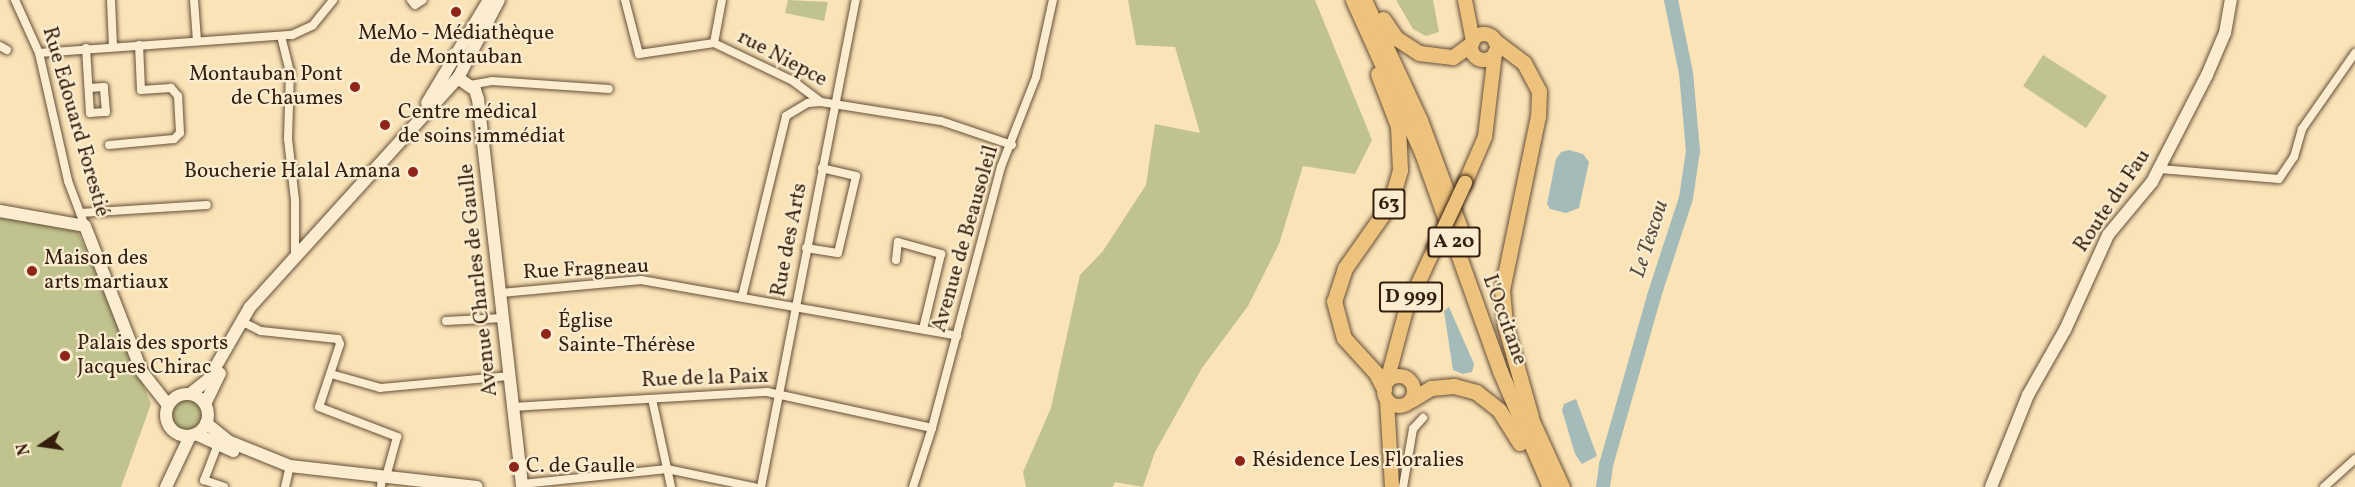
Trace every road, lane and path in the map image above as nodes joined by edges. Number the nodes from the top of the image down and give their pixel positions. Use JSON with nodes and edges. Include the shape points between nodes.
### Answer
{"nodes":[{"id":1,"x":15,"y":0,"type":"edge"},
{"id":2,"x":111,"y":0,"type":"edge"},
{"id":3,"x":195,"y":0,"type":"edge"},
{"id":4,"x":333,"y":0,"type":"edge"},
{"id":5,"x":499,"y":0,"type":"edge"},
{"id":6,"x":625,"y":0,"type":"edge"},
{"id":7,"x":722,"y":0,"type":"edge"},
{"id":8,"x":856,"y":0,"type":"edge"},
{"id":9,"x":1053,"y":0,"type":"edge"},
{"id":10,"x":1346,"y":0,"type":"edge"},
{"id":11,"x":1353,"y":0,"type":"edge"},
{"id":12,"x":1365,"y":0,"type":"edge"},
{"id":13,"x":1372,"y":0,"type":"edge"},
{"id":14,"x":2231,"y":0,"type":"edge"},
{"id":15,"x":1466,"y":2,"type":"edge"},
{"id":16,"x":486,"y":6,"type":"edge"},
{"id":17,"x":281,"y":36,"type":"junction"},
{"id":18,"x":197,"y":41,"type":"junction"},
{"id":19,"x":714,"y":43,"type":"junction"},
{"id":20,"x":1493,"y":43,"type":"junction"},
{"id":21,"x":139,"y":45,"type":"junction"},
{"id":22,"x":113,"y":46,"type":"junction"},
{"id":23,"x":86,"y":48,"type":"junction"},
{"id":24,"x":1474,"y":48,"type":"junction"},
{"id":25,"x":39,"y":53,"type":"junction"},
{"id":26,"x":2355,"y":53,"type":"edge"},
{"id":27,"x":454,"y":74,"type":"junction"},
{"id":28,"x":470,"y":85,"type":"junction"},
{"id":29,"x":89,"y":88,"type":"dead end"},
{"id":30,"x":609,"y":89,"type":"dead end"},
{"id":31,"x":1490,"y":95,"type":"junction"},
{"id":32,"x":821,"y":102,"type":"junction"},
{"id":33,"x":834,"y":104,"type":"junction"},
{"id":34,"x":404,"y":136,"type":"junction"},
{"id":35,"x":109,"y":145,"type":"dead end"},
{"id":36,"x":1012,"y":145,"type":"junction"},
{"id":37,"x":822,"y":168,"type":"junction"},
{"id":38,"x":2160,"y":169,"type":"junction"},
{"id":39,"x":207,"y":205,"type":"dead end"},
{"id":40,"x":0,"y":211,"type":"edge"},
{"id":41,"x":80,"y":213,"type":"junction"},
{"id":42,"x":85,"y":226,"type":"junction"},
{"id":43,"x":806,"y":248,"type":"junction"},
{"id":44,"x":295,"y":256,"type":"junction"},
{"id":45,"x":896,"y":260,"type":"dead end"},
{"id":46,"x":501,"y":293,"type":"junction"},
{"id":47,"x":742,"y":297,"type":"junction"},
{"id":48,"x":795,"y":306,"type":"junction"},
{"id":49,"x":503,"y":318,"type":"junction"},
{"id":50,"x":241,"y":321,"type":"junction"},
{"id":51,"x":446,"y":321,"type":"dead end"},
{"id":52,"x":923,"y":329,"type":"junction"},
{"id":53,"x":957,"y":336,"type":"junction"},
{"id":54,"x":1395,"y":350,"type":"junction"},
{"id":55,"x":331,"y":374,"type":"junction"},
{"id":56,"x":509,"y":376,"type":"junction"},
{"id":57,"x":1408,"y":379,"type":"junction"},
{"id":58,"x":1386,"y":390,"type":"junction"},
{"id":59,"x":779,"y":393,"type":"junction"},
{"id":60,"x":190,"y":394,"type":"junction"},
{"id":61,"x":652,"y":399,"type":"junction"},
{"id":62,"x":173,"y":401,"type":"junction"},
{"id":63,"x":1409,"y":401,"type":"junction"},
{"id":64,"x":205,"y":404,"type":"junction"},
{"id":65,"x":512,"y":407,"type":"junction"},
{"id":66,"x":1423,"y":418,"type":"dead end"},
{"id":67,"x":206,"y":423,"type":"junction"},
{"id":68,"x":932,"y":428,"type":"junction"},
{"id":69,"x":1534,"y":429,"type":"junction"},
{"id":70,"x":1391,"y":430,"type":"junction"},
{"id":71,"x":177,"y":434,"type":"junction"},
{"id":72,"x":193,"y":435,"type":"junction"},
{"id":73,"x":218,"y":444,"type":"junction"},
{"id":74,"x":2355,"y":459,"type":"edge"},
{"id":75,"x":284,"y":464,"type":"junction"},
{"id":76,"x":667,"y":469,"type":"junction"},
{"id":77,"x":383,"y":480,"type":"edge"},
{"id":78,"x":522,"y":485,"type":"edge"},
{"id":79,"x":166,"y":487,"type":"edge"},
{"id":80,"x":224,"y":487,"type":"edge"},
{"id":81,"x":285,"y":487,"type":"edge"},
{"id":82,"x":477,"y":487,"type":"edge"},
{"id":83,"x":671,"y":487,"type":"edge"},
{"id":84,"x":754,"y":487,"type":"edge"},
{"id":85,"x":761,"y":487,"type":"edge"},
{"id":86,"x":913,"y":487,"type":"edge"},
{"id":87,"x":1392,"y":487,"type":"edge"},
{"id":88,"x":1403,"y":487,"type":"edge"},
{"id":89,"x":1548,"y":487,"type":"edge"},
{"id":90,"x":1562,"y":487,"type":"edge"},
{"id":91,"x":1991,"y":487,"type":"edge"},
{"id":92,"x":2324,"y":487,"type":"edge"}],
"edges":[{"from":1,"to":25,"type":"street","name":"Rue Edouard Forestié"},
{"from":2,"to":22,"type":"street"},
{"from":3,"to":18,"type":"street"},
{"from":4,"to":17,"type":"street","via":[[303,32]]},
{"from":5,"to":27,"type":"street"},
{"from":6,"to":19,"type":"street","via":[[639,54]]},
{"from":7,"to":19,"type":"street"},
{"from":8,"to":33,"type":"street","name":"Rue des Arts"},
{"from":9,"to":36,"type":"street","name":"Avenue de Beausoleil","via":[[1036,77]]},
{"from":10,"to":58,"type":"highway","number":"63","via":[[1395,116],[1401,162],[1389,204],[1340,277],[1335,310],[1344,338]]},
{"from":11,"to":89,"type":"highway","name":"L'Occitane","number":"A 20","via":[[1422,153],[1500,371]]},
{"from":12,"to":69,"type":"highway","name":"L'Occitane","number":"A 20","via":[[1432,148]]},
{"from":13,"to":24,"type":"highway","via":[[1396,38],[1419,53],[1453,57]]},
{"from":14,"to":38,"type":"street","name":"Route du Fau","via":[[2217,53]]},
{"from":15,"to":20,"type":"main road","number":"D 999"},
{"from":15,"to":24,"type":"main road","number":"D 999"},
{"from":16,"to":27,"type":"street"},
{"from":17,"to":18,"type":"street"},
{"from":17,"to":44,"type":"street","via":[[290,71],[288,140],[295,200]]},
{"from":18,"to":21,"type":"street"},
{"from":19,"to":32,"type":"street","name":"rue Niepce","via":[[793,81]]},
{"from":20,"to":24,"type":"main road"},
{"from":20,"to":24,"type":"main road","via":[[1487,59]]},
{"from":20,"to":31,"type":"main road","number":"D 999"},
{"from":20,"to":69,"type":"highway","via":[[1524,63],[1539,91],[1538,116],[1502,290],[1505,325]]},
{"from":21,"to":22,"type":"street"},
{"from":21,"to":35,"type":"street","via":[[141,90],[171,88],[178,96],[180,133],[174,139]]},
{"from":22,"to":23,"type":"street"},
{"from":23,"to":25,"type":"street"},
{"from":23,"to":29,"type":"street"},
{"from":24,"to":31,"type":"main road","number":"D 999"},
{"from":25,"to":41,"type":"street","name":"Rue Edouard Forestié","via":[[68,181]]},
{"from":26,"to":38,"type":"street","via":[[2302,129],[2285,176],[2275,181]]},
{"from":27,"to":28,"type":"street"},
{"from":27,"to":34,"type":"street"},
{"from":27,"to":34,"type":"street","via":[[445,94]]},
{"from":28,"to":30,"type":"street","via":[[492,81]]},
{"from":28,"to":46,"type":"street","name":"Avenue Charles de Gaulle","via":[[478,99]]},
{"from":31,"to":54,"type":"main road","number":"D 999","bridge":true,"via":[[1485,137],[1406,310]]},
{"from":32,"to":33,"type":"street","name":"rue Niepce"},
{"from":32,"to":47,"type":"street","via":[[808,103],[786,116]]},
{"from":33,"to":36,"type":"street","name":"rue Niepce","via":[[957,125]]},
{"from":33,"to":37,"type":"street","name":"Rue des Arts"},
{"from":34,"to":44,"type":"street"},
{"from":36,"to":53,"type":"street","name":"Avenue de Beausoleil","via":[[1001,167]]},
{"from":37,"to":43,"type":"street","name":"Rue des Arts"},
{"from":37,"to":43,"type":"street","via":[[856,176],[838,253]]},
{"from":38,"to":91,"type":"street","name":"Route du Fau","via":[[2108,235],[2065,330],[2036,378]]},
{"from":39,"to":41,"type":"street"},
{"from":40,"to":42,"type":"street"},
{"from":41,"to":42,"type":"street","name":"Rue Edouard Forestié"},
{"from":42,"to":62,"type":"street","name":"Rue Edouard Forestié","via":[[137,356]]},
{"from":43,"to":48,"type":"street","name":"Rue des Arts"},
{"from":44,"to":50,"type":"street"},
{"from":45,"to":52,"type":"street","via":[[898,242],[941,255]]},
{"from":46,"to":47,"type":"street","name":"Rue Fragneau","via":[[642,280]]},
{"from":46,"to":49,"type":"street","name":"Avenue Charles de Gaulle"},
{"from":47,"to":48,"type":"street","name":"Rue Fragneau"},
{"from":48,"to":52,"type":"street","name":"Rue Fragneau"},
{"from":48,"to":59,"type":"street","name":"Rue des Arts"},
{"from":49,"to":51,"type":"street"},
{"from":49,"to":56,"type":"street","name":"Avenue Charles de Gaulle"},
{"from":50,"to":55,"type":"street","via":[[261,331],[334,337],[340,344]]},
{"from":50,"to":60,"type":"street","via":[[208,380]]},
{"from":50,"to":64,"type":"street"},
{"from":52,"to":53,"type":"street","name":"Rue Fragneau"},
{"from":53,"to":68,"type":"street","name":"Avenue de Beausoleil"},
{"from":54,"to":57,"type":"main road"},
{"from":54,"to":58,"type":"main road","number":"D 999"},
{"from":55,"to":56,"type":"street","via":[[380,388]]},
{"from":55,"to":77,"type":"street","via":[[320,407],[397,437]]},
{"from":56,"to":65,"type":"street","name":"Avenue Charles de Gaulle"},
{"from":57,"to":58,"type":"main road","via":[[1397,376]]},
{"from":57,"to":63,"type":"main road","via":[[1413,386]]},
{"from":58,"to":63,"type":"main road","via":[[1396,406]]},
{"from":58,"to":70,"type":"main road","number":"D 999"},
{"from":59,"to":61,"type":"street","name":"Rue de la Paix"},
{"from":59,"to":68,"type":"street","name":"Rue de la Paix"},
{"from":59,"to":85,"type":"street","name":"Rue des Arts"},
{"from":60,"to":62,"type":"street"},
{"from":60,"to":64,"type":"street"},
{"from":61,"to":65,"type":"street","name":"Rue de la Paix"},
{"from":61,"to":76,"type":"street"},
{"from":62,"to":71,"type":"street","via":[[167,423]]},
{"from":63,"to":70,"type":"main road","via":[[1394,419]]},
{"from":63,"to":89,"type":"highway","via":[[1431,388],[1454,386],[1487,398],[1506,419]]},
{"from":64,"to":67,"type":"street"},
{"from":65,"to":78,"type":"street","name":"Avenue Charles de Gaulle"},
{"from":66,"to":88,"type":"street","via":[[1413,429]]},
{"from":67,"to":72,"type":"street"},
{"from":67,"to":75,"type":"street","via":[[228,441]]},
{"from":68,"to":86,"type":"street","name":"Avenue de Beausoleil"},
{"from":69,"to":90,"type":"highway","name":"L'Occitane","number":"A 20"},
{"from":70,"to":87,"type":"main road","number":"D 999"},
{"from":71,"to":72,"type":"street"},
{"from":71,"to":79,"type":"street"},
{"from":72,"to":73,"type":"street"},
{"from":72,"to":79,"type":"street"},
{"from":73,"to":75,"type":"street"},
{"from":73,"to":80,"type":"street","via":[[204,480]]},
{"from":74,"to":92,"type":"street"},
{"from":75,"to":77,"type":"street"},
{"from":75,"to":81,"type":"street"},
{"from":76,"to":78,"type":"street"},
{"from":76,"to":83,"type":"street"},
{"from":76,"to":84,"type":"street"},
{"from":77,"to":82,"type":"street"}]}
